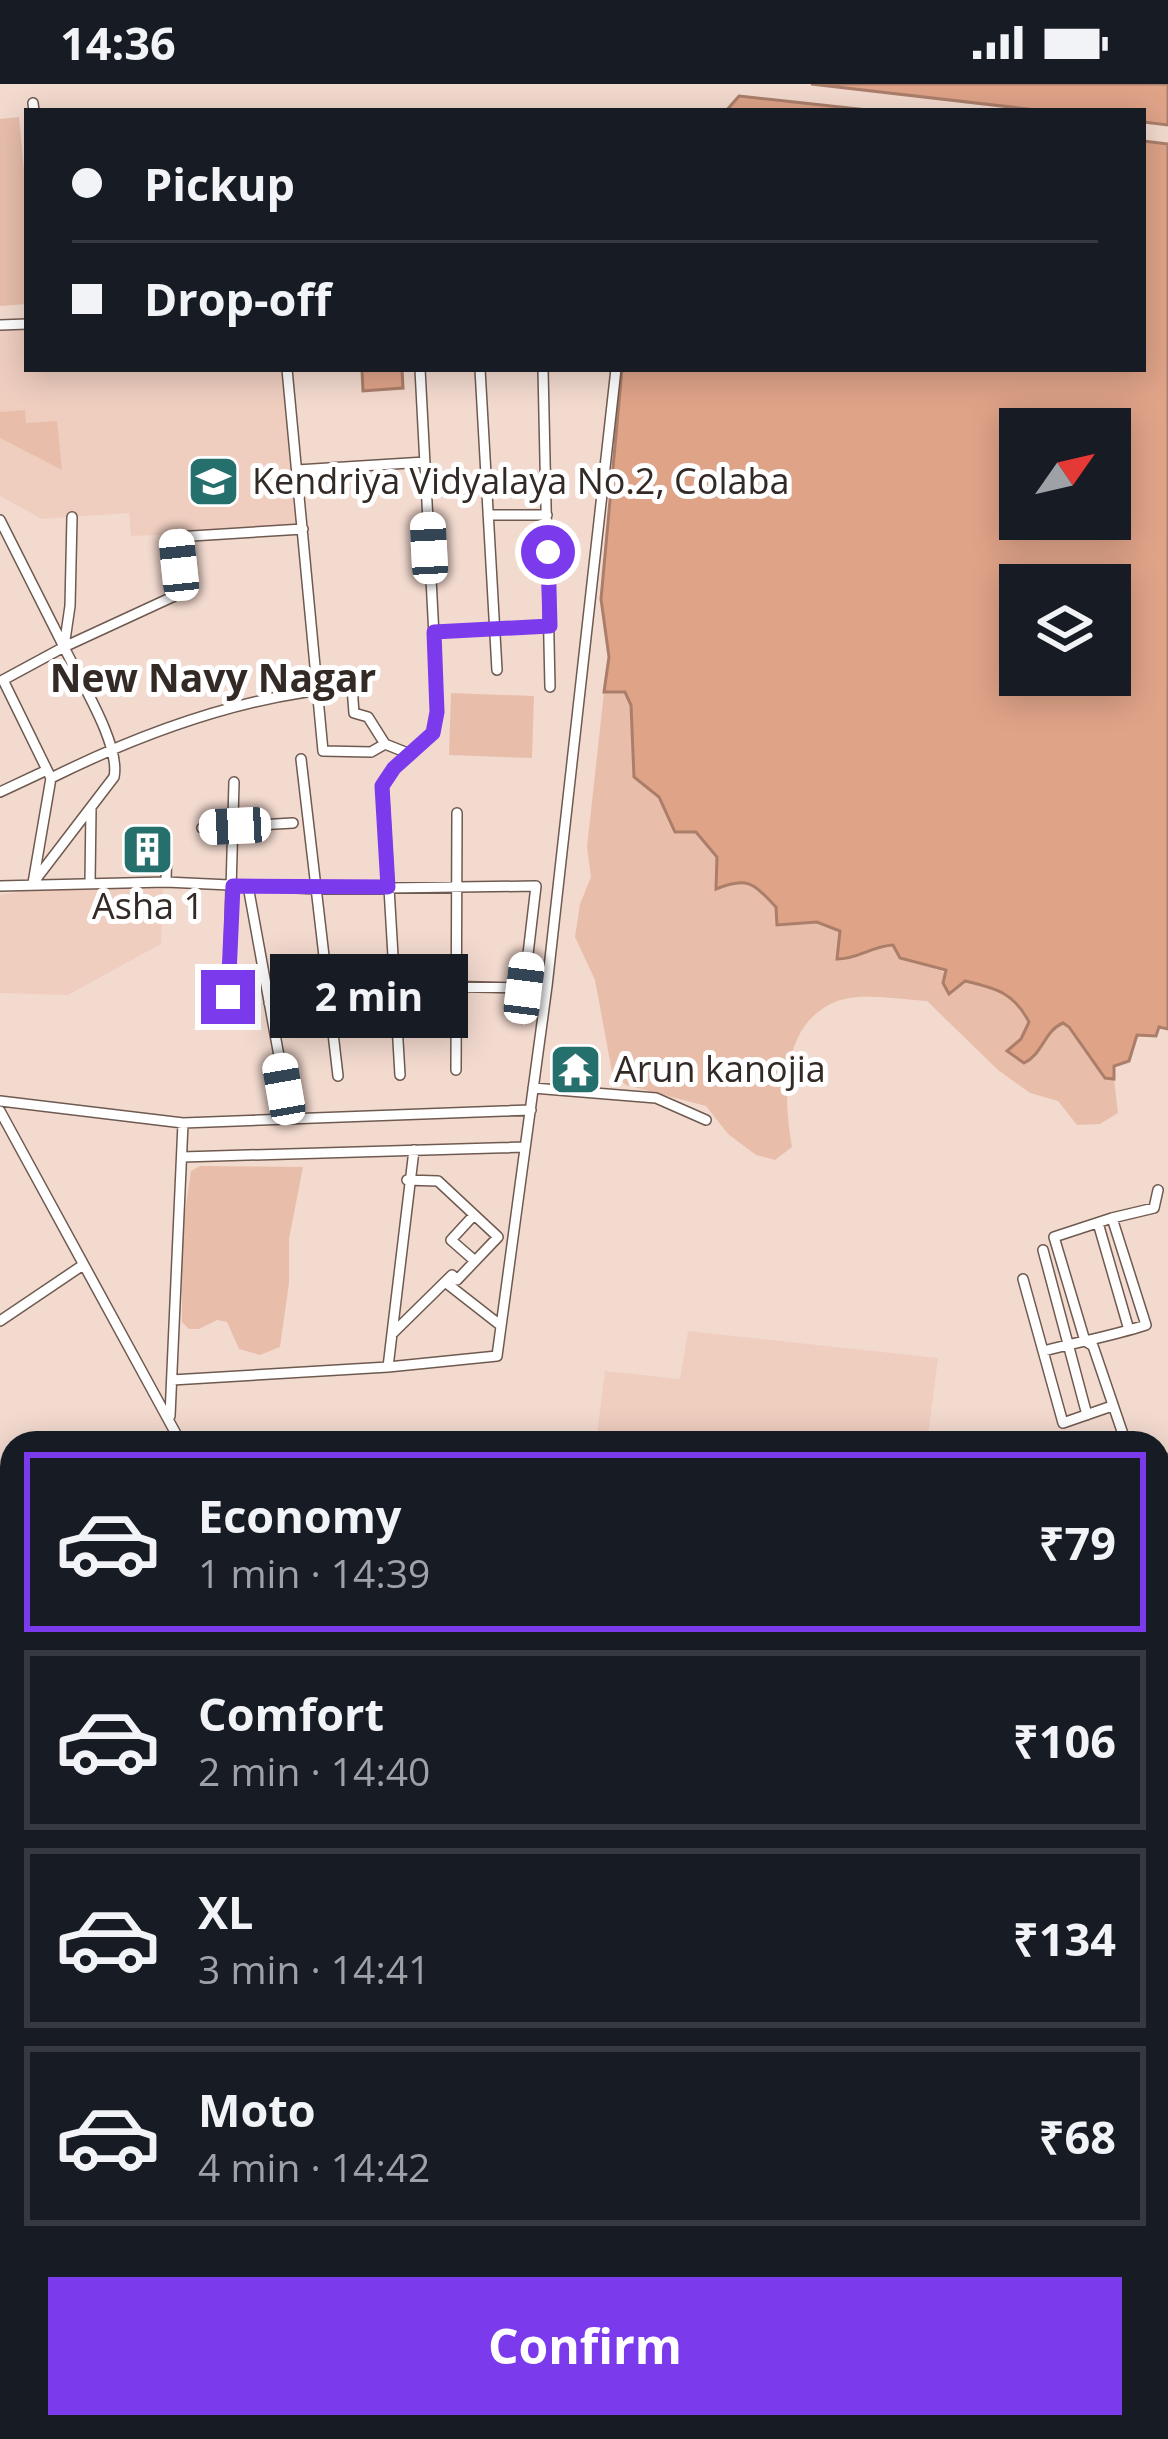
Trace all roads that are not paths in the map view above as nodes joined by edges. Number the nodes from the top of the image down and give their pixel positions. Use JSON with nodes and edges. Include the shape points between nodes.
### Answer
{"nodes":[{"id":1,"x":287,"y":372,"type":"edge"},
{"id":2,"x":420,"y":372,"type":"edge"},
{"id":3,"x":480,"y":372,"type":"edge"},
{"id":4,"x":543,"y":372,"type":"edge"},
{"id":5,"x":616,"y":372,"type":"edge"},
{"id":6,"x":425,"y":462,"type":"junction"},
{"id":7,"x":297,"y":470,"type":"junction"},
{"id":8,"x":488,"y":514,"type":"junction"},
{"id":9,"x":548,"y":515,"type":"junction"},
{"id":10,"x":72,"y":517,"type":"dead end"},
{"id":11,"x":0,"y":520,"type":"edge"},
{"id":12,"x":303,"y":529,"type":"junction"},
{"id":13,"x":550,"y":626,"type":"junction"},
{"id":14,"x":495,"y":629,"type":"junction"},
{"id":15,"x":434,"y":632,"type":"junction"},
{"id":16,"x":64,"y":647,"type":"junction"},
{"id":17,"x":497,"y":670,"type":"dead end"},
{"id":18,"x":2,"y":681,"type":"edge"},
{"id":19,"x":550,"y":687,"type":"dead end"},
{"id":20,"x":318,"y":690,"type":"junction"},
{"id":21,"x":385,"y":744,"type":"junction"},
{"id":22,"x":112,"y":748,"type":"junction"},
{"id":23,"x":410,"y":754,"type":"junction"},
{"id":24,"x":301,"y":759,"type":"dead end"},
{"id":25,"x":49,"y":774,"type":"junction"},
{"id":26,"x":234,"y":782,"type":"dead end"},
{"id":27,"x":0,"y":791,"type":"edge"},
{"id":28,"x":91,"y":808,"type":"junction"},
{"id":29,"x":457,"y":813,"type":"dead end"},
{"id":30,"x":292,"y":823,"type":"dead end"},
{"id":31,"x":235,"y":826,"type":"junction"},
{"id":32,"x":202,"y":828,"type":"dead end"},
{"id":33,"x":167,"y":836,"type":"dead end"},
{"id":34,"x":166,"y":882,"type":"junction"},
{"id":35,"x":33,"y":883,"type":"junction"},
{"id":36,"x":90,"y":883,"type":"junction"},
{"id":37,"x":0,"y":886,"type":"edge"},
{"id":38,"x":233,"y":886,"type":"junction"},
{"id":39,"x":248,"y":886,"type":"junction"},
{"id":40,"x":457,"y":886,"type":"junction"},
{"id":41,"x":388,"y":887,"type":"junction"},
{"id":42,"x":317,"y":889,"type":"junction"},
{"id":43,"x":396,"y":986,"type":"junction"},
{"id":44,"x":458,"y":987,"type":"junction"},
{"id":45,"x":329,"y":994,"type":"junction"},
{"id":46,"x":228,"y":997,"type":"dead end"},
{"id":47,"x":268,"y":1003,"type":"junction"},
{"id":48,"x":457,"y":1070,"type":"dead end"},
{"id":49,"x":338,"y":1076,"type":"dead end"},
{"id":50,"x":400,"y":1076,"type":"dead end"},
{"id":51,"x":533,"y":1088,"type":"junction"},
{"id":52,"x":284,"y":1089,"type":"dead end"},
{"id":53,"x":0,"y":1101,"type":"edge"},
{"id":54,"x":531,"y":1110,"type":"junction"},
{"id":55,"x":0,"y":1111,"type":"edge"},
{"id":56,"x":706,"y":1120,"type":"dead end"},
{"id":57,"x":183,"y":1123,"type":"junction"},
{"id":58,"x":16,"y":1142,"type":"junction"},
{"id":59,"x":524,"y":1147,"type":"junction"},
{"id":60,"x":0,"y":1149,"type":"edge"},
{"id":61,"x":413,"y":1150,"type":"junction"},
{"id":62,"x":182,"y":1157,"type":"junction"},
{"id":63,"x":407,"y":1180,"type":"junction"},
{"id":64,"x":1158,"y":1190,"type":"dead end"},
{"id":65,"x":474,"y":1215,"type":"junction"},
{"id":66,"x":1112,"y":1218,"type":"junction"},
{"id":67,"x":1098,"y":1222,"type":"junction"},
{"id":68,"x":1043,"y":1250,"type":"dead end"},
{"id":69,"x":475,"y":1261,"type":"junction"},
{"id":70,"x":83,"y":1265,"type":"junction"},
{"id":71,"x":1023,"y":1279,"type":"dead end"},
{"id":72,"x":445,"y":1282,"type":"junction"},
{"id":73,"x":0,"y":1321,"type":"edge"},
{"id":74,"x":500,"y":1325,"type":"junction"},
{"id":75,"x":1130,"y":1330,"type":"junction"},
{"id":76,"x":392,"y":1334,"type":"junction"},
{"id":77,"x":1085,"y":1341,"type":"junction"},
{"id":78,"x":1066,"y":1345,"type":"junction"},
{"id":79,"x":1044,"y":1351,"type":"junction"},
{"id":80,"x":388,"y":1366,"type":"junction"},
{"id":81,"x":172,"y":1380,"type":"junction"},
{"id":82,"x":1112,"y":1406,"type":"junction"},
{"id":83,"x":1087,"y":1415,"type":"junction"},
{"id":84,"x":170,"y":1422,"type":"junction"},
{"id":85,"x":175,"y":1431,"type":"edge"},
{"id":86,"x":1121,"y":1431,"type":"edge"}],
"edges":[{"from":1,"to":7,"type":"street"},
{"from":2,"to":6,"type":"street"},
{"from":3,"to":8,"type":"street"},
{"from":4,"to":9,"type":"street"},
{"from":5,"to":51,"type":"street"},
{"from":6,"to":7,"type":"street"},
{"from":6,"to":15,"type":"street"},
{"from":7,"to":12,"type":"street"},
{"from":8,"to":9,"type":"street"},
{"from":8,"to":14,"type":"street"},
{"from":9,"to":13,"type":"street"},
{"from":10,"to":16,"type":"street"},
{"from":11,"to":16,"type":"street"},
{"from":12,"to":16,"type":"street","via":[[176,537],[181,592]]},
{"from":12,"to":20,"type":"street"},
{"from":13,"to":14,"type":"street"},
{"from":13,"to":19,"type":"street"},
{"from":14,"to":15,"type":"street"},
{"from":14,"to":17,"type":"street"},
{"from":15,"to":23,"type":"street","via":[[433,733]]},
{"from":16,"to":18,"type":"street"},
{"from":16,"to":22,"type":"street"},
{"from":18,"to":25,"type":"street"},
{"from":20,"to":21,"type":"street","via":[[352,687],[354,713],[368,717]]},
{"from":20,"to":21,"type":"street","via":[[323,751],[371,752]]},
{"from":20,"to":22,"type":"street","via":[[249,703]]},
{"from":21,"to":23,"type":"street"},
{"from":22,"to":25,"type":"street"},
{"from":22,"to":28,"type":"street","via":[[115,777]]},
{"from":23,"to":41,"type":"street","via":[[382,786]]},
{"from":24,"to":42,"type":"street"},
{"from":25,"to":27,"type":"street"},
{"from":25,"to":35,"type":"street"},
{"from":26,"to":31,"type":"street"},
{"from":28,"to":35,"type":"street"},
{"from":28,"to":36,"type":"street"},
{"from":29,"to":40,"type":"street"},
{"from":30,"to":31,"type":"street"},
{"from":31,"to":32,"type":"street"},
{"from":31,"to":38,"type":"street"},
{"from":33,"to":34,"type":"street"},
{"from":34,"to":36,"type":"street"},
{"from":34,"to":38,"type":"street"},
{"from":35,"to":36,"type":"street"},
{"from":35,"to":37,"type":"street"},
{"from":38,"to":39,"type":"street"},
{"from":38,"to":46,"type":"street"},
{"from":39,"to":42,"type":"street"},
{"from":39,"to":47,"type":"street"},
{"from":40,"to":41,"type":"street"},
{"from":40,"to":44,"type":"street"},
{"from":40,"to":44,"type":"street","via":[[536,886],[524,988]]},
{"from":41,"to":42,"type":"street"},
{"from":41,"to":43,"type":"street"},
{"from":42,"to":45,"type":"street"},
{"from":43,"to":44,"type":"street"},
{"from":43,"to":45,"type":"street"},
{"from":43,"to":50,"type":"street"},
{"from":44,"to":48,"type":"street"},
{"from":45,"to":47,"type":"street"},
{"from":45,"to":49,"type":"street"},
{"from":47,"to":52,"type":"street"},
{"from":51,"to":54,"type":"street"},
{"from":51,"to":56,"type":"street","via":[[656,1098]]},
{"from":53,"to":57,"type":"street"},
{"from":54,"to":57,"type":"street"},
{"from":54,"to":59,"type":"street"},
{"from":55,"to":58,"type":"street"},
{"from":57,"to":62,"type":"street"},
{"from":58,"to":60,"type":"street"},
{"from":58,"to":70,"type":"street"},
{"from":59,"to":61,"type":"street"},
{"from":59,"to":74,"type":"street"},
{"from":61,"to":62,"type":"street"},
{"from":61,"to":63,"type":"street"},
{"from":62,"to":81,"type":"street"},
{"from":63,"to":65,"type":"street","via":[[438,1181]]},
{"from":63,"to":76,"type":"street"},
{"from":64,"to":66,"type":"street","via":[[1154,1208]]},
{"from":65,"to":69,"type":"street","via":[[498,1237]]},
{"from":65,"to":69,"type":"street","via":[[451,1240]]},
{"from":66,"to":67,"type":"street"},
{"from":66,"to":75,"type":"street","via":[[1146,1325]]},
{"from":67,"to":75,"type":"street"},
{"from":67,"to":77,"type":"street","via":[[1054,1237]]},
{"from":68,"to":78,"type":"street"},
{"from":69,"to":72,"type":"street"},
{"from":70,"to":73,"type":"street"},
{"from":70,"to":84,"type":"street"},
{"from":71,"to":79,"type":"street"},
{"from":72,"to":74,"type":"street"},
{"from":72,"to":76,"type":"street"},
{"from":74,"to":80,"type":"street","via":[[497,1356]]},
{"from":75,"to":77,"type":"street"},
{"from":76,"to":80,"type":"street"},
{"from":77,"to":78,"type":"street"},
{"from":77,"to":82,"type":"street","via":[[1094,1346]]},
{"from":78,"to":79,"type":"street"},
{"from":78,"to":83,"type":"street"},
{"from":79,"to":83,"type":"street","via":[[1063,1423]]},
{"from":80,"to":81,"type":"street"},
{"from":81,"to":84,"type":"street"},
{"from":82,"to":83,"type":"street"},
{"from":82,"to":86,"type":"street"},
{"from":84,"to":85,"type":"street"}]}
